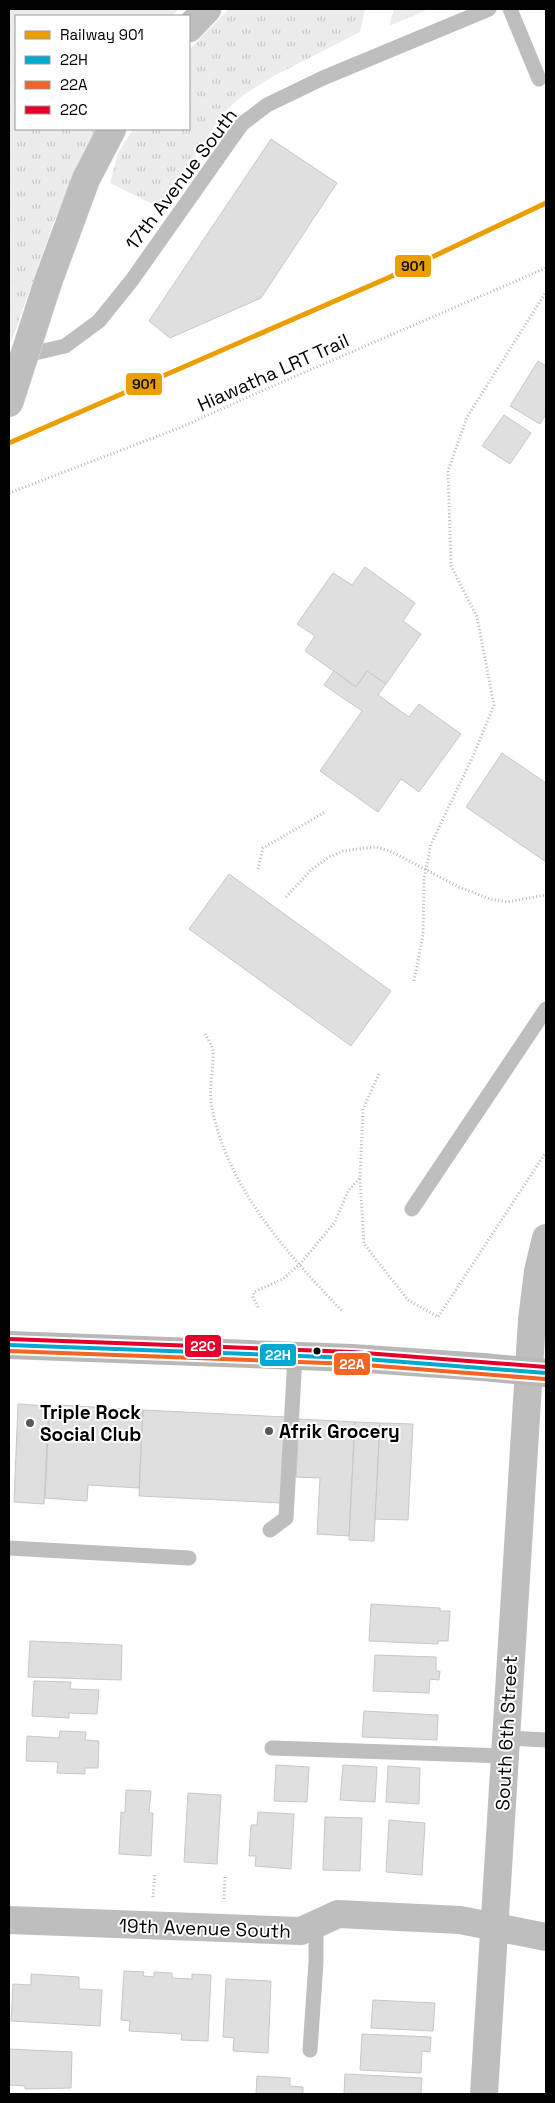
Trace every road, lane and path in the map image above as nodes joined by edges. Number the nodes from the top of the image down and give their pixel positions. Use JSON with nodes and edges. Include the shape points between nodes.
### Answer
{"nodes":[{"id":1,"x":207,"y":9,"type":"edge"},
{"id":2,"x":489,"y":9,"type":"edge"},
{"id":3,"x":510,"y":9,"type":"edge"},
{"id":4,"x":190,"y":27,"type":"edge"},
{"id":5,"x":539,"y":80,"type":"dead end"},
{"id":6,"x":111,"y":130,"type":"edge"},
{"id":7,"x":546,"y":268,"type":"edge"},
{"id":8,"x":546,"y":294,"type":"edge"},
{"id":9,"x":9,"y":359,"type":"edge"},
{"id":10,"x":9,"y":404,"type":"edge"},
{"id":11,"x":9,"y":493,"type":"edge"},
{"id":12,"x":325,"y":812,"type":"dead end"},
{"id":13,"x":258,"y":869,"type":"dead end"},
{"id":14,"x":426,"y":870,"type":"junction"},
{"id":15,"x":546,"y":895,"type":"edge"},
{"id":16,"x":286,"y":897,"type":"dead end"},
{"id":17,"x":414,"y":981,"type":"dead end"},
{"id":18,"x":546,"y":1009,"type":"edge"},
{"id":19,"x":205,"y":1034,"type":"dead end"},
{"id":20,"x":360,"y":1178,"type":"dead end"},
{"id":21,"x":412,"y":1209,"type":"dead end"},
{"id":22,"x":546,"y":1238,"type":"edge"},
{"id":23,"x":300,"y":1264,"type":"junction"},
{"id":24,"x":258,"y":1307,"type":"dead end"},
{"id":25,"x":342,"y":1311,"type":"dead end"},
{"id":26,"x":9,"y":1345,"type":"edge"},
{"id":27,"x":294,"y":1356,"type":"junction"},
{"id":28,"x":537,"y":1373,"type":"edge"},
{"id":29,"x":270,"y":1530,"type":"dead end"},
{"id":30,"x":9,"y":1548,"type":"edge"},
{"id":31,"x":189,"y":1558,"type":"dead end"},
{"id":32,"x":546,"y":1740,"type":"edge"},
{"id":33,"x":506,"y":1747,"type":"junction"},
{"id":34,"x":272,"y":1748,"type":"dead end"},
{"id":35,"x":155,"y":1873,"type":"dead end"},
{"id":36,"x":225,"y":1877,"type":"dead end"},
{"id":37,"x":153,"y":1901,"type":"dead end"},
{"id":38,"x":224,"y":1906,"type":"dead end"},
{"id":39,"x":9,"y":1920,"type":"edge"},
{"id":40,"x":316,"y":1924,"type":"junction"},
{"id":41,"x":494,"y":1928,"type":"junction"},
{"id":42,"x":546,"y":1937,"type":"edge"},
{"id":43,"x":310,"y":2050,"type":"dead end"},
{"id":44,"x":484,"y":2094,"type":"edge"}],
"edges":[{"from":1,"to":4,"type":"main road"},
{"from":2,"to":9,"type":"lane","name":"17th Avenue South","via":[[323,78],[267,105],[242,124],[132,280],[99,321],[65,346]]},
{"from":3,"to":5,"type":"lane"},
{"from":6,"to":10,"type":"main road","bridge":true,"via":[[86,180],[48,282]]},
{"from":7,"to":11,"type":"path","name":"Hiawatha LRT Trail","via":[[179,428]]},
{"from":8,"to":14,"type":"path","via":[[467,417],[448,471],[451,566],[477,617],[494,705],[431,844]]},
{"from":12,"to":13,"type":"path","via":[[263,848]]},
{"from":14,"to":15,"type":"path","via":[[490,900],[507,902]]},
{"from":14,"to":16,"type":"path","via":[[390,850],[376,847],[343,851],[311,870]]},
{"from":14,"to":17,"type":"path","via":[[423,935]]},
{"from":18,"to":21,"type":"lane"},
{"from":19,"to":23,"type":"path","via":[[213,1050],[210,1076],[212,1107],[230,1165],[262,1219]]},
{"from":20,"to":23,"type":"path","via":[[348,1191],[335,1222]]},
{"from":22,"to":28,"type":"main road","name":"South 6th Street","via":[[538,1271]]},
{"from":23,"to":24,"type":"path","via":[[283,1279],[254,1292],[253,1298]]},
{"from":23,"to":25,"type":"path"},
{"from":26,"to":27,"type":"main road"},
{"from":27,"to":28,"type":"main road"},
{"from":27,"to":29,"type":"lane","via":[[286,1518]]},
{"from":28,"to":33,"type":"main road","name":"South 6th Street"},
{"from":30,"to":31,"type":"lane"},
{"from":32,"to":33,"type":"lane"},
{"from":33,"to":34,"type":"lane"},
{"from":33,"to":41,"type":"main road","name":"South 6th Street"},
{"from":35,"to":37,"type":"path"},
{"from":36,"to":38,"type":"path"},
{"from":39,"to":40,"type":"main road","name":"19th Avenue South","via":[[301,1931]]},
{"from":40,"to":41,"type":"main road","name":"19th Avenue South","via":[[338,1914],[460,1920]]},
{"from":40,"to":43,"type":"lane"},
{"from":41,"to":42,"type":"main road","name":"19th Avenue South"},
{"from":41,"to":44,"type":"main road","name":"South 6th Street"}]}
